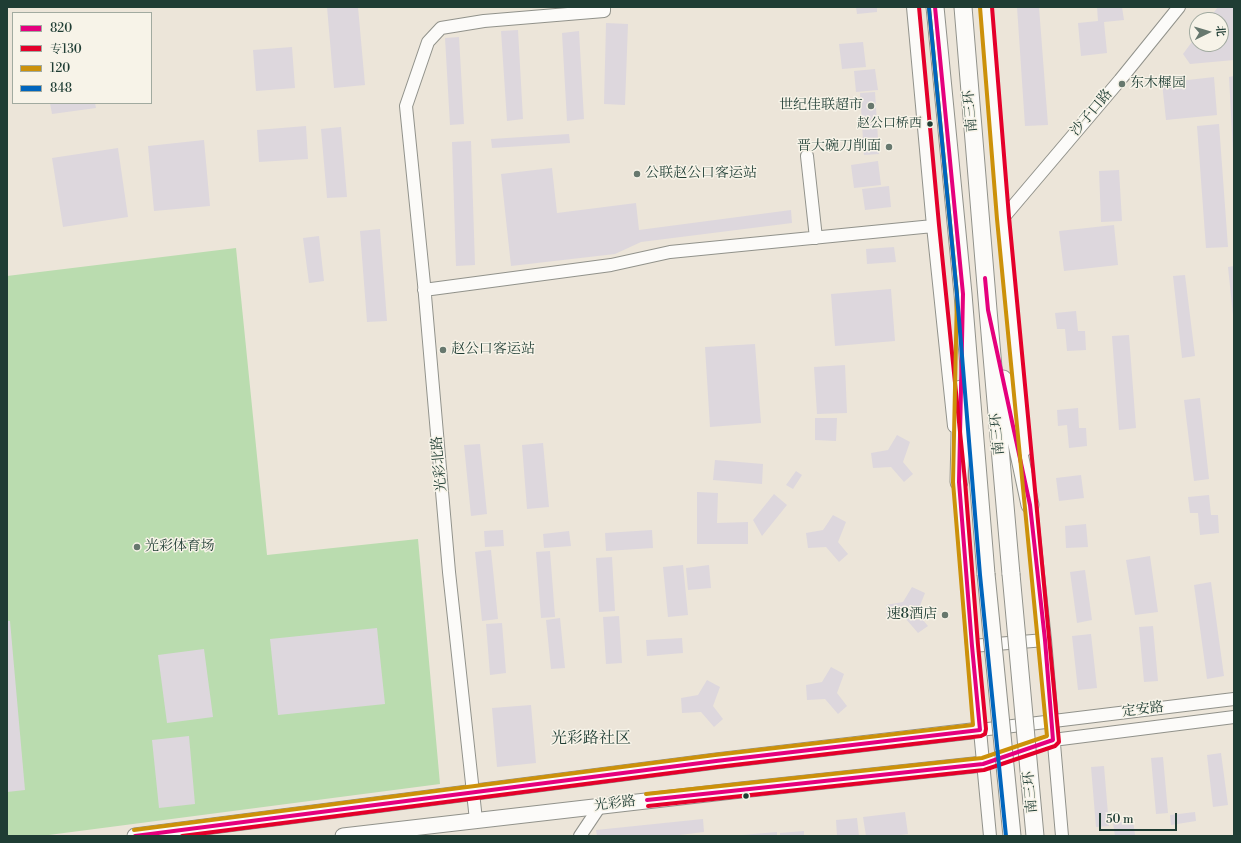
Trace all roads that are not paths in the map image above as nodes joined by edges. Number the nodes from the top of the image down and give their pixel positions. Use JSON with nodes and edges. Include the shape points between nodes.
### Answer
{"nodes":[{"id":1,"x":604,"y":7,"type":"edge"},
{"id":2,"x":913,"y":7,"type":"edge"},
{"id":3,"x":935,"y":7,"type":"edge"},
{"id":4,"x":963,"y":7,"type":"edge"},
{"id":5,"x":986,"y":7,"type":"edge"},
{"id":6,"x":1179,"y":7,"type":"edge"},
{"id":7,"x":514,"y":13,"type":"edge"},
{"id":8,"x":807,"y":156,"type":"dead end"},
{"id":9,"x":1003,"y":218,"type":"junction"},
{"id":10,"x":933,"y":226,"type":"junction"},
{"id":11,"x":816,"y":238,"type":"junction"},
{"id":12,"x":424,"y":290,"type":"junction"},
{"id":13,"x":963,"y":294,"type":"junction"},
{"id":14,"x":988,"y":310,"type":"junction"},
{"id":15,"x":959,"y":482,"type":"junction"},
{"id":16,"x":1030,"y":506,"type":"junction"},
{"id":17,"x":1045,"y":640,"type":"junction"},
{"id":18,"x":972,"y":646,"type":"junction"},
{"id":19,"x":1234,"y":699,"type":"edge"},
{"id":20,"x":1234,"y":717,"type":"edge"},
{"id":21,"x":1052,"y":721,"type":"junction"},
{"id":22,"x":980,"y":730,"type":"junction"},
{"id":23,"x":1054,"y":740,"type":"junction"},
{"id":24,"x":983,"y":764,"type":"junction"},
{"id":25,"x":473,"y":793,"type":"junction"},
{"id":26,"x":600,"y":806,"type":"junction"},
{"id":27,"x":476,"y":820,"type":"junction"},
{"id":28,"x":135,"y":836,"type":"edge"},
{"id":29,"x":343,"y":836,"type":"edge"},
{"id":30,"x":580,"y":836,"type":"edge"},
{"id":31,"x":990,"y":836,"type":"edge"},
{"id":32,"x":1012,"y":836,"type":"edge"},
{"id":33,"x":1035,"y":836,"type":"edge"},
{"id":34,"x":1062,"y":836,"type":"edge"}],
"edges":[{"from":1,"to":7,"type":"street","via":[[604,10]]},
{"from":2,"to":10,"type":"street"},
{"from":3,"to":13,"type":"highway","name":"南三环"},
{"from":4,"to":14,"type":"highway","name":"南三环"},
{"from":5,"to":9,"type":"street"},
{"from":6,"to":9,"type":"street","name":"沙子口路"},
{"from":7,"to":12,"type":"street","name":"光彩北路","via":[[441,28],[428,42],[406,106]]},
{"from":8,"to":11,"type":"street"},
{"from":9,"to":16,"type":"street"},
{"from":10,"to":11,"type":"street"},
{"from":10,"to":15,"type":"street"},
{"from":11,"to":12,"type":"street","via":[[670,252],[611,265]]},
{"from":12,"to":25,"type":"street","name":"光彩北路","via":[[449,572]]},
{"from":13,"to":15,"type":"highway"},
{"from":13,"to":32,"type":"highway","name":"南三环","bridge":true,"via":[[986,574]]},
{"from":14,"to":16,"type":"highway"},
{"from":14,"to":33,"type":"highway","name":"南三环","bridge":true},
{"from":15,"to":18,"type":"street"},
{"from":16,"to":17,"type":"street"},
{"from":17,"to":18,"type":"street"},
{"from":17,"to":21,"type":"street"},
{"from":18,"to":22,"type":"street"},
{"from":19,"to":21,"type":"street","name":"定安路"},
{"from":20,"to":23,"type":"street","name":"定安路"},
{"from":21,"to":22,"type":"street","name":"定安路"},
{"from":21,"to":23,"type":"street"},
{"from":22,"to":24,"type":"street"},
{"from":22,"to":25,"type":"main road","name":"光彩路"},
{"from":23,"to":24,"type":"street","name":"定安路"},
{"from":23,"to":34,"type":"street"},
{"from":24,"to":26,"type":"main road","name":"光彩路"},
{"from":24,"to":31,"type":"street"},
{"from":25,"to":27,"type":"street","name":"光彩北路"},
{"from":25,"to":28,"type":"main road","name":"光彩路"},
{"from":26,"to":27,"type":"main road","name":"光彩路"},
{"from":26,"to":30,"type":"street"},
{"from":27,"to":29,"type":"main road","name":"光彩路"}]}
